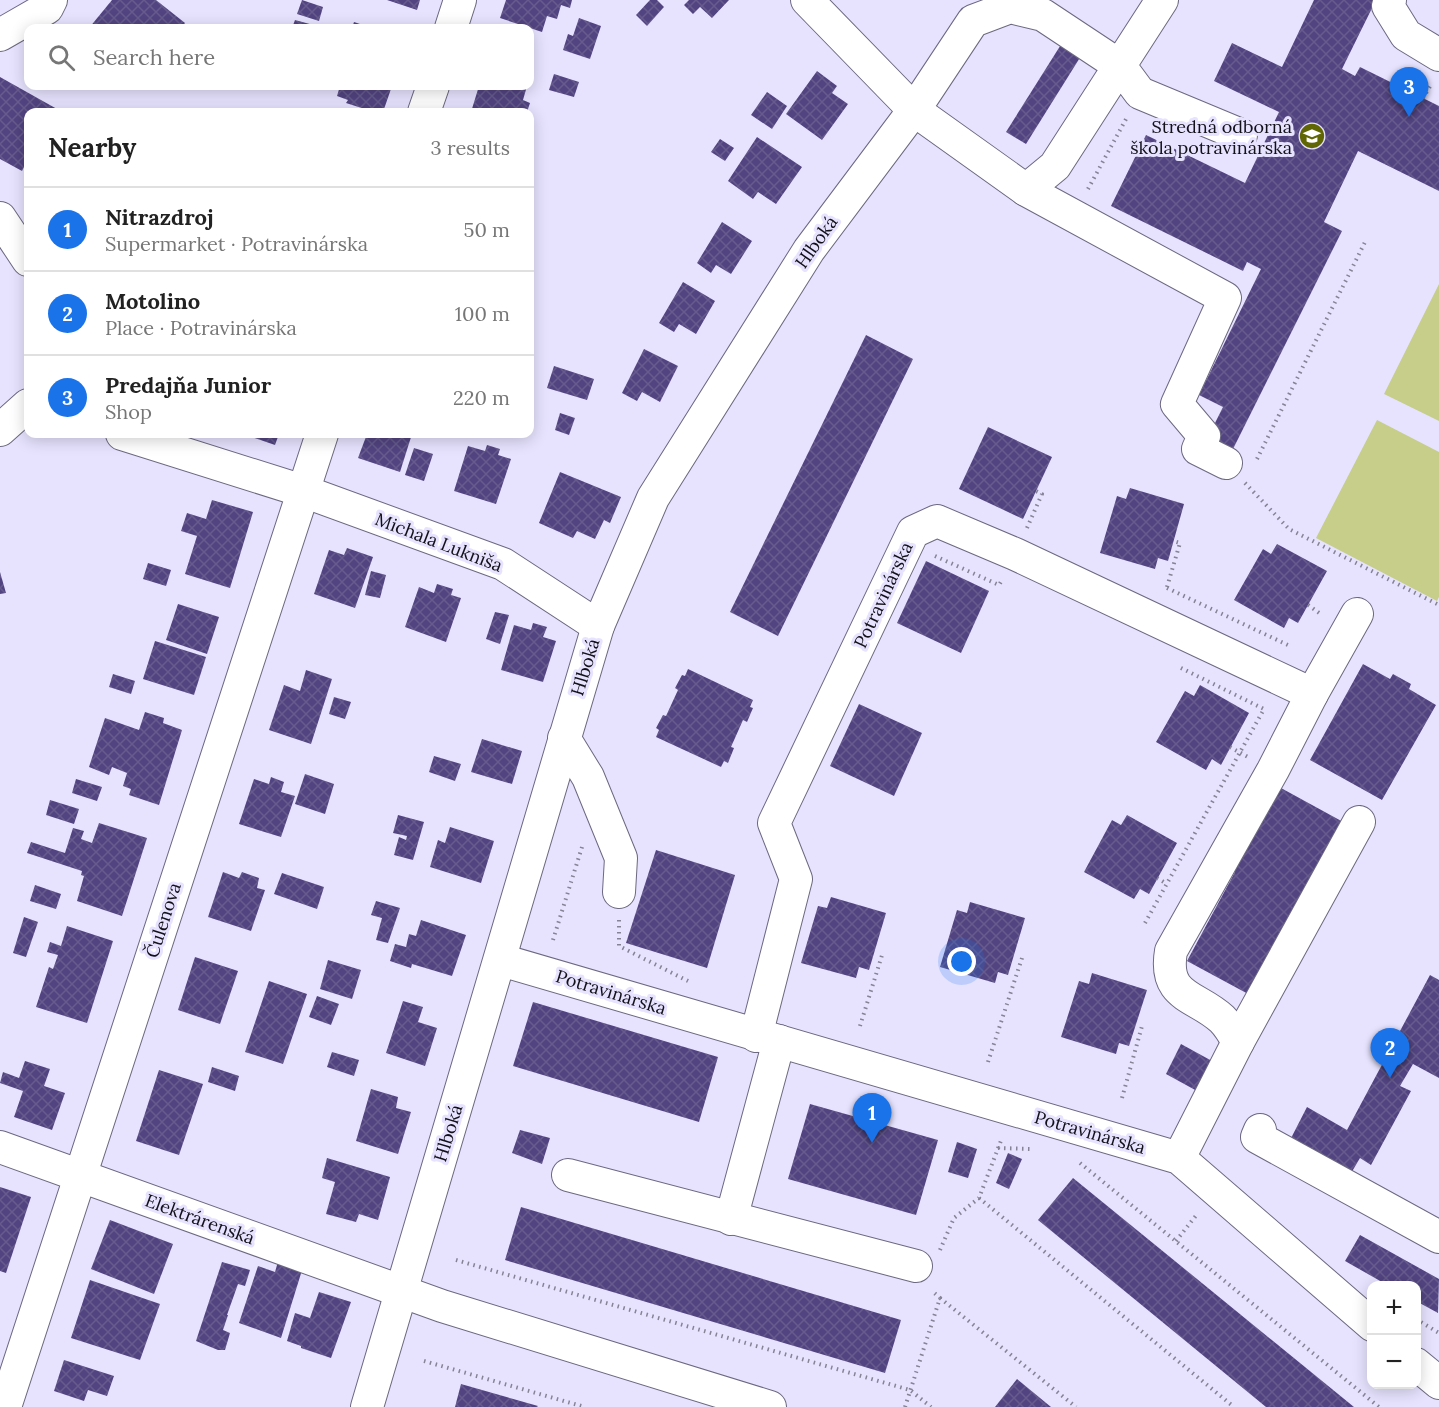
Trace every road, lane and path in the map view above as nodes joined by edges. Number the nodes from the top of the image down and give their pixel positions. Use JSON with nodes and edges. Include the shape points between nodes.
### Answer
{"nodes":[{"id":1,"x":51,"y":0,"type":"edge"},
{"id":2,"x":460,"y":0,"type":"edge"},
{"id":3,"x":807,"y":0,"type":"edge"},
{"id":4,"x":1162,"y":0,"type":"edge"},
{"id":5,"x":1390,"y":0,"type":"edge"},
{"id":6,"x":452,"y":24,"type":"edge"},
{"id":7,"x":0,"y":34,"type":"edge"},
{"id":8,"x":1439,"y":55,"type":"edge"},
{"id":9,"x":1120,"y":66,"type":"junction"},
{"id":10,"x":432,"y":90,"type":"edge"},
{"id":11,"x":425,"y":108,"type":"edge"},
{"id":12,"x":914,"y":110,"type":"junction"},
{"id":13,"x":1128,"y":115,"type":"dead end"},
{"id":14,"x":1241,"y":135,"type":"dead end"},
{"id":15,"x":1026,"y":190,"type":"junction"},
{"id":16,"x":1074,"y":216,"type":"junction"},
{"id":17,"x":0,"y":218,"type":"edge"},
{"id":18,"x":1365,"y":242,"type":"dead end"},
{"id":19,"x":24,"y":254,"type":"edge"},
{"id":20,"x":135,"y":438,"type":"edge"},
{"id":21,"x":321,"y":438,"type":"edge"},
{"id":22,"x":1240,"y":462,"type":"junction"},
{"id":23,"x":303,"y":491,"type":"junction"},
{"id":24,"x":1036,"y":491,"type":"dead end"},
{"id":25,"x":1173,"y":541,"type":"dead end"},
{"id":26,"x":927,"y":553,"type":"dead end"},
{"id":27,"x":1015,"y":554,"type":"junction"},
{"id":28,"x":1167,"y":588,"type":"junction"},
{"id":29,"x":1439,"y":605,"type":"edge"},
{"id":30,"x":1357,"y":614,"type":"dead end"},
{"id":31,"x":1157,"y":621,"type":"junction"},
{"id":32,"x":598,"y":627,"type":"junction"},
{"id":33,"x":1192,"y":638,"type":"junction"},
{"id":34,"x":1290,"y":646,"type":"dead end"},
{"id":35,"x":1312,"y":694,"type":"junction"},
{"id":36,"x":564,"y":738,"type":"junction"},
{"id":37,"x":1359,"y":822,"type":"dead end"},
{"id":38,"x":584,"y":840,"type":"dead end"},
{"id":39,"x":619,"y":892,"type":"joint"},
{"id":40,"x":1145,"y":923,"type":"dead end"},
{"id":41,"x":553,"y":940,"type":"dead end"},
{"id":42,"x":882,"y":952,"type":"dead end"},
{"id":43,"x":1022,"y":958,"type":"dead end"},
{"id":44,"x":501,"y":960,"type":"junction"},
{"id":45,"x":698,"y":986,"type":"dead end"},
{"id":46,"x":860,"y":1026,"type":"dead end"},
{"id":47,"x":1142,"y":1026,"type":"dead end"},
{"id":48,"x":768,"y":1038,"type":"junction"},
{"id":49,"x":1238,"y":1042,"type":"junction"},
{"id":50,"x":988,"y":1062,"type":"dead end"},
{"id":51,"x":1122,"y":1098,"type":"dead end"},
{"id":52,"x":1012,"y":1109,"type":"junction"},
{"id":53,"x":1260,"y":1130,"type":"dead end"},
{"id":54,"x":0,"y":1147,"type":"edge"},
{"id":55,"x":998,"y":1148,"type":"junction"},
{"id":56,"x":1041,"y":1149,"type":"dead end"},
{"id":57,"x":1072,"y":1156,"type":"dead end"},
{"id":58,"x":1179,"y":1158,"type":"junction"},
{"id":59,"x":568,"y":1175,"type":"dead end"},
{"id":60,"x":79,"y":1176,"type":"junction"},
{"id":61,"x":978,"y":1198,"type":"junction"},
{"id":62,"x":731,"y":1219,"type":"junction"},
{"id":63,"x":1439,"y":1237,"type":"edge"},
{"id":64,"x":456,"y":1260,"type":"dead end"},
{"id":65,"x":927,"y":1269,"type":"junction"},
{"id":66,"x":400,"y":1291,"type":"junction"},
{"id":67,"x":940,"y":1298,"type":"junction"},
{"id":68,"x":1367,"y":1321,"type":"edge"},
{"id":69,"x":1421,"y":1322,"type":"edge"},
{"id":70,"x":1439,"y":1333,"type":"edge"},
{"id":71,"x":424,"y":1361,"type":"dead end"},
{"id":72,"x":1421,"y":1368,"type":"edge"},
{"id":73,"x":1439,"y":1383,"type":"edge"},
{"id":74,"x":910,"y":1390,"type":"junction"},
{"id":75,"x":5,"y":1407,"type":"edge"},
{"id":76,"x":367,"y":1407,"type":"edge"},
{"id":77,"x":585,"y":1407,"type":"edge"},
{"id":78,"x":770,"y":1407,"type":"edge"},
{"id":79,"x":905,"y":1407,"type":"edge"},
{"id":80,"x":931,"y":1407,"type":"edge"},
{"id":81,"x":1076,"y":1407,"type":"edge"},
{"id":82,"x":1234,"y":1407,"type":"edge"},
{"id":83,"x":1379,"y":1407,"type":"edge"}],
"edges":[{"from":1,"to":7,"type":"street","via":[[47,8]]},
{"from":2,"to":6,"type":"street"},
{"from":3,"to":12,"type":"street"},
{"from":4,"to":9,"type":"street"},
{"from":5,"to":8,"type":"street","via":[[1388,6],[1406,35]]},
{"from":9,"to":12,"type":"street","name":"Hlboká","via":[[1043,15],[1010,7],[973,21]]},
{"from":9,"to":14,"type":"street","name":"Hlboká","via":[[1140,93]]},
{"from":9,"to":15,"type":"street","via":[[1055,166]]},
{"from":10,"to":11,"type":"street"},
{"from":12,"to":15,"type":"street"},
{"from":12,"to":32,"type":"street","name":"Hlboká","via":[[809,250],[653,498]]},
{"from":13,"to":16,"type":"path"},
{"from":15,"to":16,"type":"street"},
{"from":16,"to":22,"type":"street","via":[[1225,298],[1177,404],[1204,436],[1198,449]]},
{"from":17,"to":19,"type":"street"},
{"from":18,"to":22,"type":"path"},
{"from":20,"to":23,"type":"street","name":"Michala Lukniša"},
{"from":21,"to":23,"type":"street","name":"Čulenova"},
{"from":22,"to":29,"type":"path","via":[[1289,529]]},
{"from":23,"to":32,"type":"street","name":"Michala Lukniša","via":[[503,564]]},
{"from":23,"to":60,"type":"street","name":"Čulenova"},
{"from":24,"to":27,"type":"path","via":[[1042,494]]},
{"from":25,"to":28,"type":"path","via":[[1180,543]]},
{"from":26,"to":27,"type":"path","via":[[999,585]]},
{"from":27,"to":31,"type":"street","name":"Potravinárska"},
{"from":27,"to":48,"type":"street","name":"Potravinárska","via":[[937,520],[913,532],[774,823],[796,879]]},
{"from":28,"to":31,"type":"path"},
{"from":28,"to":34,"type":"path"},
{"from":30,"to":35,"type":"street"},
{"from":31,"to":33,"type":"street","name":"Potravinárska"},
{"from":32,"to":36,"type":"street","name":"Hlboká"},
{"from":33,"to":35,"type":"street","name":"Potravinárska"},
{"from":33,"to":40,"type":"path","via":[[1178,668],[1264,709]]},
{"from":35,"to":49,"type":"street","via":[[1171,951],[1171,977],[1177,988],[1221,1018]]},
{"from":36,"to":39,"type":"street","via":[[588,777],[621,858]]},
{"from":36,"to":44,"type":"street","name":"Hlboká"},
{"from":37,"to":49,"type":"street"},
{"from":38,"to":41,"type":"path"},
{"from":39,"to":45,"type":"path","via":[[620,946]]},
{"from":42,"to":46,"type":"path"},
{"from":43,"to":50,"type":"path"},
{"from":44,"to":48,"type":"street","name":"Potravinárska"},
{"from":44,"to":66,"type":"street","name":"Hlboká"},
{"from":47,"to":51,"type":"path"},
{"from":48,"to":52,"type":"street","name":"Potravinárska"},
{"from":48,"to":62,"type":"street"},
{"from":49,"to":58,"type":"street"},
{"from":52,"to":55,"type":"path"},
{"from":52,"to":58,"type":"street","name":"Potravinárska"},
{"from":53,"to":63,"type":"street","via":[[1257,1137]]},
{"from":54,"to":60,"type":"street","name":"Elektrárenská"},
{"from":55,"to":56,"type":"path"},
{"from":55,"to":61,"type":"path"},
{"from":57,"to":83,"type":"path"},
{"from":58,"to":68,"type":"street","name":"Potravinárska"},
{"from":59,"to":62,"type":"street"},
{"from":60,"to":66,"type":"street","name":"Elektrárenská"},
{"from":60,"to":75,"type":"street","name":"Čulenova"},
{"from":61,"to":65,"type":"path","via":[[954,1218]]},
{"from":61,"to":82,"type":"path"},
{"from":62,"to":65,"type":"street"},
{"from":64,"to":74,"type":"path"},
{"from":65,"to":67,"type":"path"},
{"from":66,"to":76,"type":"street","name":"Hlboká"},
{"from":66,"to":78,"type":"street"},
{"from":67,"to":74,"type":"path"},
{"from":67,"to":81,"type":"path"},
{"from":69,"to":70,"type":"path"},
{"from":71,"to":77,"type":"path"},
{"from":72,"to":73,"type":"street"},
{"from":74,"to":79,"type":"path"},
{"from":74,"to":80,"type":"path"}]}
